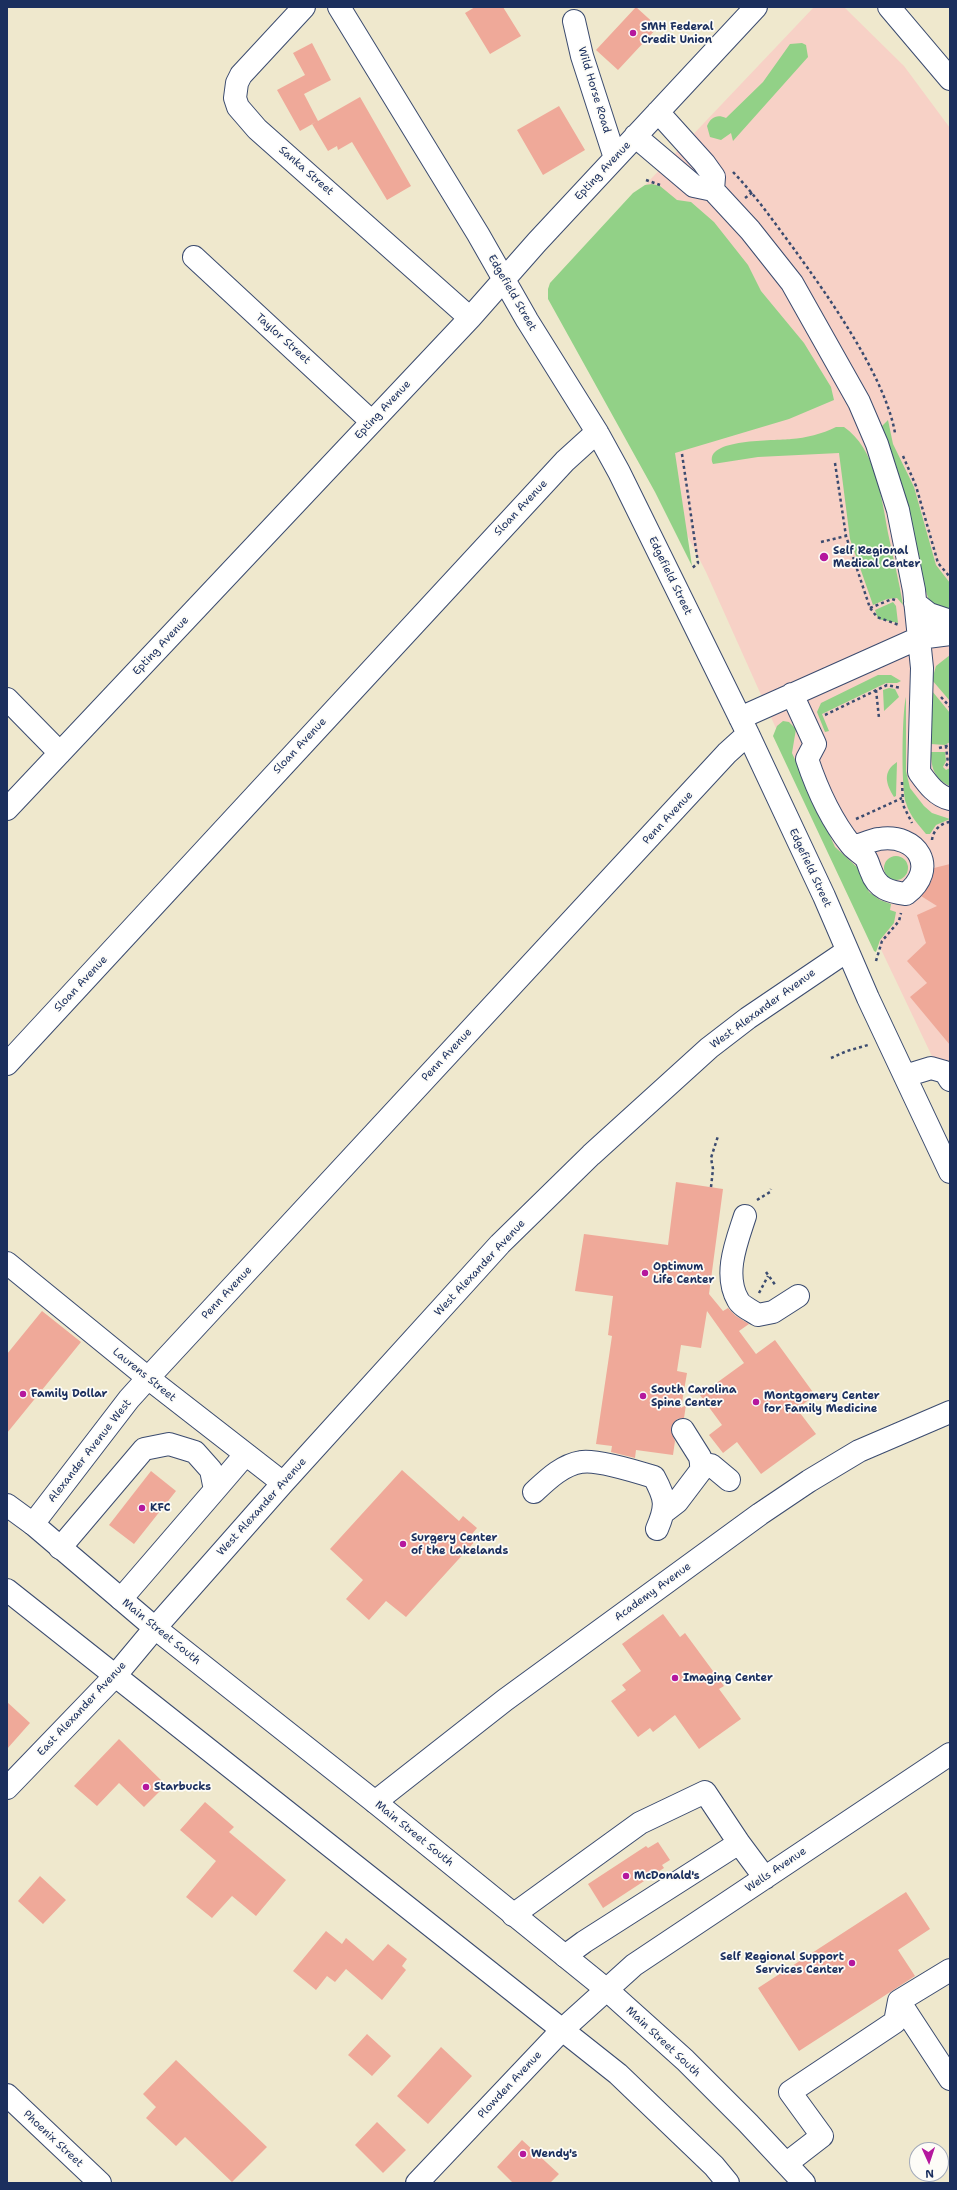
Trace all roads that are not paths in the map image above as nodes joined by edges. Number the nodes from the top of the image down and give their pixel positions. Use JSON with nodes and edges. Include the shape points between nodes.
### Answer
{"nodes":[{"id":1,"x":304,"y":7,"type":"edge"},
{"id":2,"x":339,"y":7,"type":"edge"},
{"id":3,"x":756,"y":7,"type":"edge"},
{"id":4,"x":889,"y":7,"type":"edge"},
{"id":5,"x":574,"y":21,"type":"dead end"},
{"id":6,"x":950,"y":79,"type":"edge"},
{"id":7,"x":658,"y":112,"type":"junction"},
{"id":8,"x":635,"y":136,"type":"junction"},
{"id":9,"x":615,"y":158,"type":"junction"},
{"id":10,"x":713,"y":190,"type":"junction"},
{"id":11,"x":194,"y":258,"type":"dead end"},
{"id":12,"x":504,"y":279,"type":"junction"},
{"id":13,"x":470,"y":318,"type":"junction"},
{"id":14,"x":372,"y":422,"type":"junction"},
{"id":15,"x":598,"y":432,"type":"junction"},
{"id":16,"x":907,"y":602,"type":"junction"},
{"id":17,"x":950,"y":621,"type":"edge"},
{"id":18,"x":950,"y":634,"type":"edge"},
{"id":19,"x":919,"y":638,"type":"junction"},
{"id":20,"x":950,"y":649,"type":"edge"},
{"id":21,"x":922,"y":665,"type":"junction"},
{"id":22,"x":792,"y":694,"type":"junction"},
{"id":23,"x":7,"y":699,"type":"edge"},
{"id":24,"x":744,"y":726,"type":"junction"},
{"id":25,"x":60,"y":753,"type":"junction"},
{"id":26,"x":950,"y":799,"type":"edge"},
{"id":27,"x":7,"y":809,"type":"edge"},
{"id":28,"x":909,"y":833,"type":"junction"},
{"id":29,"x":857,"y":846,"type":"junction"},
{"id":30,"x":873,"y":878,"type":"junction"},
{"id":31,"x":846,"y":951,"type":"junction"},
{"id":32,"x":7,"y":1064,"type":"edge"},
{"id":33,"x":905,"y":1076,"type":"junction"},
{"id":34,"x":950,"y":1080,"type":"edge"},
{"id":35,"x":949,"y":1167,"type":"edge"},
{"id":36,"x":750,"y":1209,"type":"road end"},
{"id":37,"x":7,"y":1264,"type":"edge"},
{"id":38,"x":798,"y":1296,"type":"dead end"},
{"id":39,"x":148,"y":1378,"type":"junction"},
{"id":40,"x":950,"y":1412,"type":"edge"},
{"id":41,"x":683,"y":1430,"type":"dead end"},
{"id":42,"x":245,"y":1454,"type":"junction"},
{"id":43,"x":701,"y":1465,"type":"junction"},
{"id":44,"x":729,"y":1480,"type":"dead end"},
{"id":45,"x":283,"y":1483,"type":"junction"},
{"id":46,"x":215,"y":1490,"type":"junction"},
{"id":47,"x":534,"y":1492,"type":"dead end"},
{"id":48,"x":7,"y":1505,"type":"edge"},
{"id":49,"x":32,"y":1524,"type":"junction"},
{"id":50,"x":60,"y":1548,"type":"junction"},
{"id":51,"x":7,"y":1590,"type":"edge"},
{"id":52,"x":121,"y":1599,"type":"junction"},
{"id":53,"x":155,"y":1628,"type":"junction"},
{"id":54,"x":115,"y":1676,"type":"junction"},
{"id":55,"x":950,"y":1754,"type":"edge"},
{"id":56,"x":7,"y":1788,"type":"edge"},
{"id":57,"x":375,"y":1802,"type":"junction"},
{"id":58,"x":739,"y":1843,"type":"junction"},
{"id":59,"x":765,"y":1878,"type":"junction"},
{"id":60,"x":513,"y":1914,"type":"junction"},
{"id":61,"x":565,"y":1956,"type":"junction"},
{"id":62,"x":950,"y":1970,"type":"edge"},
{"id":63,"x":606,"y":1990,"type":"junction"},
{"id":64,"x":899,"y":2001,"type":"junction"},
{"id":65,"x":562,"y":2030,"type":"junction"},
{"id":66,"x":950,"y":2079,"type":"edge"},
{"id":67,"x":7,"y":2095,"type":"edge"},
{"id":68,"x":786,"y":2163,"type":"junction"},
{"id":69,"x":100,"y":2183,"type":"edge"},
{"id":70,"x":417,"y":2183,"type":"edge"},
{"id":71,"x":728,"y":2183,"type":"edge"},
{"id":72,"x":804,"y":2183,"type":"edge"}],
"edges":[{"from":1,"to":13,"type":"street","name":"Sanka Street","via":[[241,75],[235,91],[238,107],[257,129]]},
{"from":2,"to":12,"type":"street","name":"Edgefield Street"},
{"from":3,"to":7,"type":"street","name":"Epting Avenue"},
{"from":4,"to":6,"type":"street"},
{"from":5,"to":9,"type":"street","name":"Wild Horse Road","via":[[582,56]]},
{"from":7,"to":8,"type":"street","name":"Epting Avenue"},
{"from":7,"to":10,"type":"street","via":[[704,162],[714,177]]},
{"from":8,"to":9,"type":"street","name":"Epting Avenue"},
{"from":8,"to":10,"type":"street","via":[[694,186]]},
{"from":9,"to":12,"type":"street","name":"Epting Avenue"},
{"from":10,"to":16,"type":"street","via":[[750,230],[792,283],[859,402],[877,444],[898,510]]},
{"from":11,"to":14,"type":"street","name":"Taylor Street"},
{"from":12,"to":13,"type":"street","name":"Epting Avenue"},
{"from":12,"to":15,"type":"street","name":"Edgefield Street"},
{"from":13,"to":14,"type":"street","name":"Epting Avenue"},
{"from":14,"to":25,"type":"street","name":"Epting Avenue"},
{"from":15,"to":24,"type":"street","name":"Edgefield Street"},
{"from":15,"to":32,"type":"street","name":"Sloan Avenue","via":[[565,461]]},
{"from":16,"to":17,"type":"street","via":[[929,614]]},
{"from":16,"to":19,"type":"street"},
{"from":18,"to":19,"type":"street","name":"Penn Avenue"},
{"from":19,"to":21,"type":"street"},
{"from":19,"to":22,"type":"street","name":"Penn Avenue"},
{"from":20,"to":21,"type":"street","via":[[936,649],[928,655]]},
{"from":21,"to":26,"type":"street","via":[[919,772],[928,785]]},
{"from":22,"to":24,"type":"street","name":"Penn Avenue"},
{"from":22,"to":29,"type":"street","via":[[815,744],[807,759],[814,780],[838,829]]},
{"from":23,"to":25,"type":"street"},
{"from":24,"to":31,"type":"street","name":"Edgefield Street","via":[[824,896]]},
{"from":24,"to":39,"type":"street","name":"Penn Avenue","via":[[727,754]]},
{"from":25,"to":27,"type":"street","name":"Epting Avenue"},
{"from":28,"to":29,"type":"street","via":[[880,838]]},
{"from":28,"to":30,"type":"street","via":[[878,861]]},
{"from":28,"to":30,"type":"street","via":[[922,861],[923,871],[911,890],[906,894],[891,892],[878,885]]},
{"from":29,"to":30,"type":"street","via":[[866,858]]},
{"from":31,"to":33,"type":"street","name":"Edgefield Street"},
{"from":31,"to":45,"type":"street","name":"West Alexander Avenue","via":[[709,1048],[591,1155],[500,1244]]},
{"from":33,"to":34,"type":"street","via":[[931,1068],[945,1072]]},
{"from":33,"to":35,"type":"street","name":"Edgefield Street"},
{"from":36,"to":38,"type":"street","via":[[733,1254],[732,1280],[738,1301],[758,1315],[773,1312]]},
{"from":37,"to":39,"type":"street","name":"Laurens Street"},
{"from":39,"to":42,"type":"street","name":"Laurens Street"},
{"from":39,"to":49,"type":"street","name":"Alexander Avenue West"},
{"from":40,"to":57,"type":"street","name":"Academy Avenue","via":[[859,1452],[803,1485],[505,1700]]},
{"from":41,"to":43,"type":"street","via":[[700,1458]]},
{"from":42,"to":45,"type":"street","name":"Laurens Street"},
{"from":42,"to":46,"type":"street"},
{"from":43,"to":44,"type":"street","via":[[711,1465]]},
{"from":43,"to":47,"type":"street","via":[[702,1469],[660,1521],[663,1495],[654,1477],[637,1471],[581,1462],[554,1474]]},
{"from":45,"to":53,"type":"street","name":"West Alexander Avenue"},
{"from":46,"to":50,"type":"street","via":[[211,1470],[195,1452],[169,1444],[144,1449]]},
{"from":46,"to":52,"type":"street"},
{"from":48,"to":49,"type":"street","name":"Main Street South"},
{"from":49,"to":50,"type":"street","name":"Main Street South"},
{"from":50,"to":52,"type":"street","name":"Main Street South"},
{"from":51,"to":54,"type":"street"},
{"from":52,"to":53,"type":"street","name":"Main Street South"},
{"from":53,"to":54,"type":"street","name":"East Alexander Avenue"},
{"from":53,"to":57,"type":"street","name":"Main Street South"},
{"from":54,"to":56,"type":"street","name":"East Alexander Avenue"},
{"from":54,"to":65,"type":"street"},
{"from":55,"to":59,"type":"street","name":"Wells Avenue"},
{"from":57,"to":60,"type":"street","name":"Main Street South"},
{"from":58,"to":59,"type":"street"},
{"from":58,"to":60,"type":"street","via":[[705,1792],[640,1823]]},
{"from":58,"to":61,"type":"street"},
{"from":59,"to":63,"type":"street","name":"Wells Avenue","via":[[634,1965]]},
{"from":60,"to":61,"type":"street","name":"Main Street South"},
{"from":61,"to":63,"type":"street","name":"Main Street South"},
{"from":62,"to":64,"type":"street"},
{"from":63,"to":65,"type":"street","name":"Plowden Avenue"},
{"from":63,"to":68,"type":"street","name":"Main Street South","via":[[675,2051]]},
{"from":64,"to":66,"type":"street"},
{"from":64,"to":68,"type":"street","via":[[895,2022],[790,2092],[822,2136]]},
{"from":65,"to":70,"type":"street","name":"Plowden Avenue"},
{"from":65,"to":71,"type":"street","via":[[618,2074],[714,2166]]},
{"from":67,"to":69,"type":"street","name":"Phoenix Street"},
{"from":68,"to":72,"type":"street","name":"Main Street South"}]}
